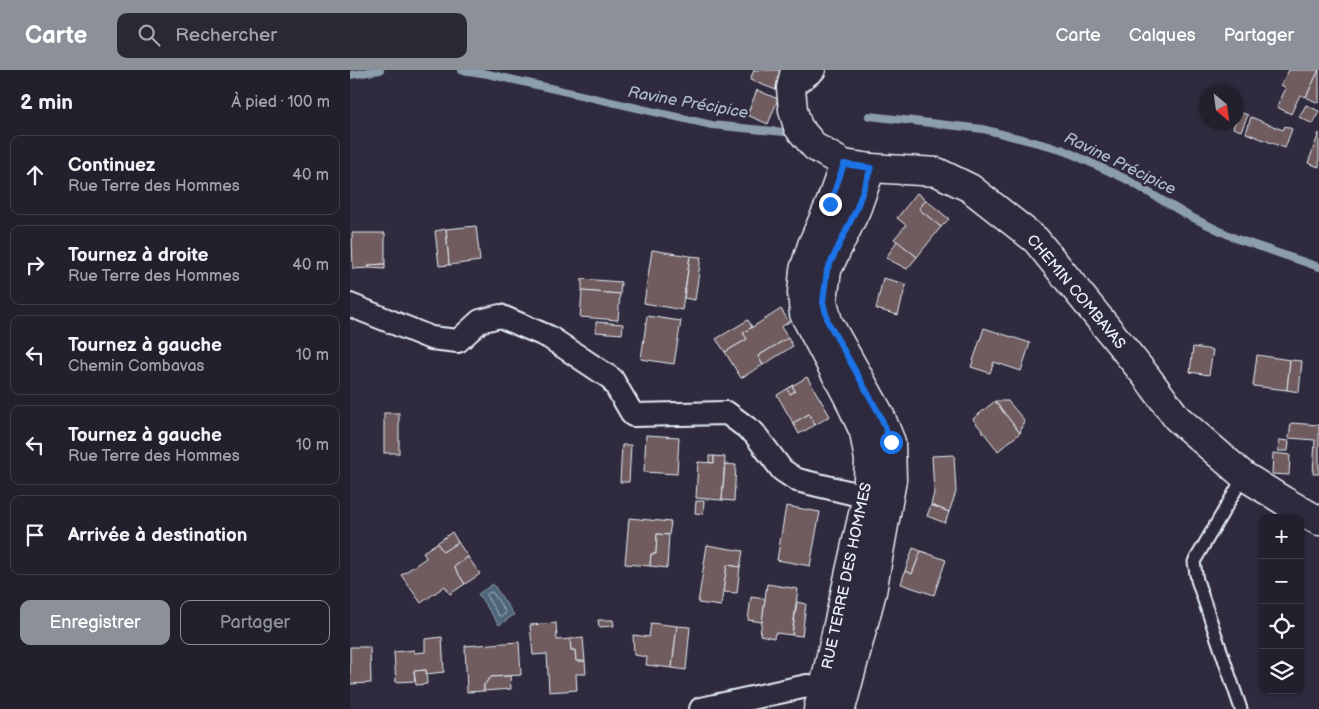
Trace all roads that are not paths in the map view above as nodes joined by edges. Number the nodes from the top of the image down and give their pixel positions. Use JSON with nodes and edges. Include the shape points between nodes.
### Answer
{"nodes":[{"id":1,"x":814,"y":70,"type":"edge"},
{"id":2,"x":793,"y":79,"type":"edge"},
{"id":3,"x":844,"y":164,"type":"junction"},
{"id":4,"x":871,"y":168,"type":"junction"},
{"id":5,"x":350,"y":304,"type":"edge"},
{"id":6,"x":1244,"y":476,"type":"junction"},
{"id":7,"x":878,"y":496,"type":"junction"},
{"id":8,"x":1319,"y":521,"type":"edge"},
{"id":9,"x":832,"y":700,"type":"edge"},
{"id":10,"x":701,"y":709,"type":"edge"},
{"id":11,"x":1241,"y":709,"type":"edge"}],
"edges":[{"from":1,"to":2,"type":"street"},
{"from":2,"to":3,"type":"street","name":"CHEMIN COMBAVAS","via":[[793,110],[798,127],[815,146]]},
{"from":3,"to":4,"type":"street","name":"CHEMIN COMBAVAS"},
{"from":3,"to":7,"type":"street","name":"RUE TERRE DES HOMMES","via":[[804,270],[804,314],[864,432]]},
{"from":4,"to":6,"type":"street","name":"CHEMIN COMBAVAS","via":[[937,172],[970,188],[1036,240],[1177,418]]},
{"from":4,"to":7,"type":"street","name":"RUE TERRE DES HOMMES","via":[[856,210],[827,270],[823,302],[828,322],[880,415],[891,442],[892,480]]},
{"from":5,"to":7,"type":"street","via":[[431,338],[458,341],[480,321],[500,316],[549,337],[612,379],[633,415],[727,413],[754,433],[782,470],[797,480]]},
{"from":6,"to":8,"type":"street","name":"CHEMIN COMBAVAS"},
{"from":6,"to":11,"type":"lane","via":[[1194,562],[1196,580]]},
{"from":7,"to":9,"type":"street","name":"RUE TERRE DES HOMMES","via":[[872,592]]},
{"from":9,"to":10,"type":"street","via":[[807,686]]}]}
